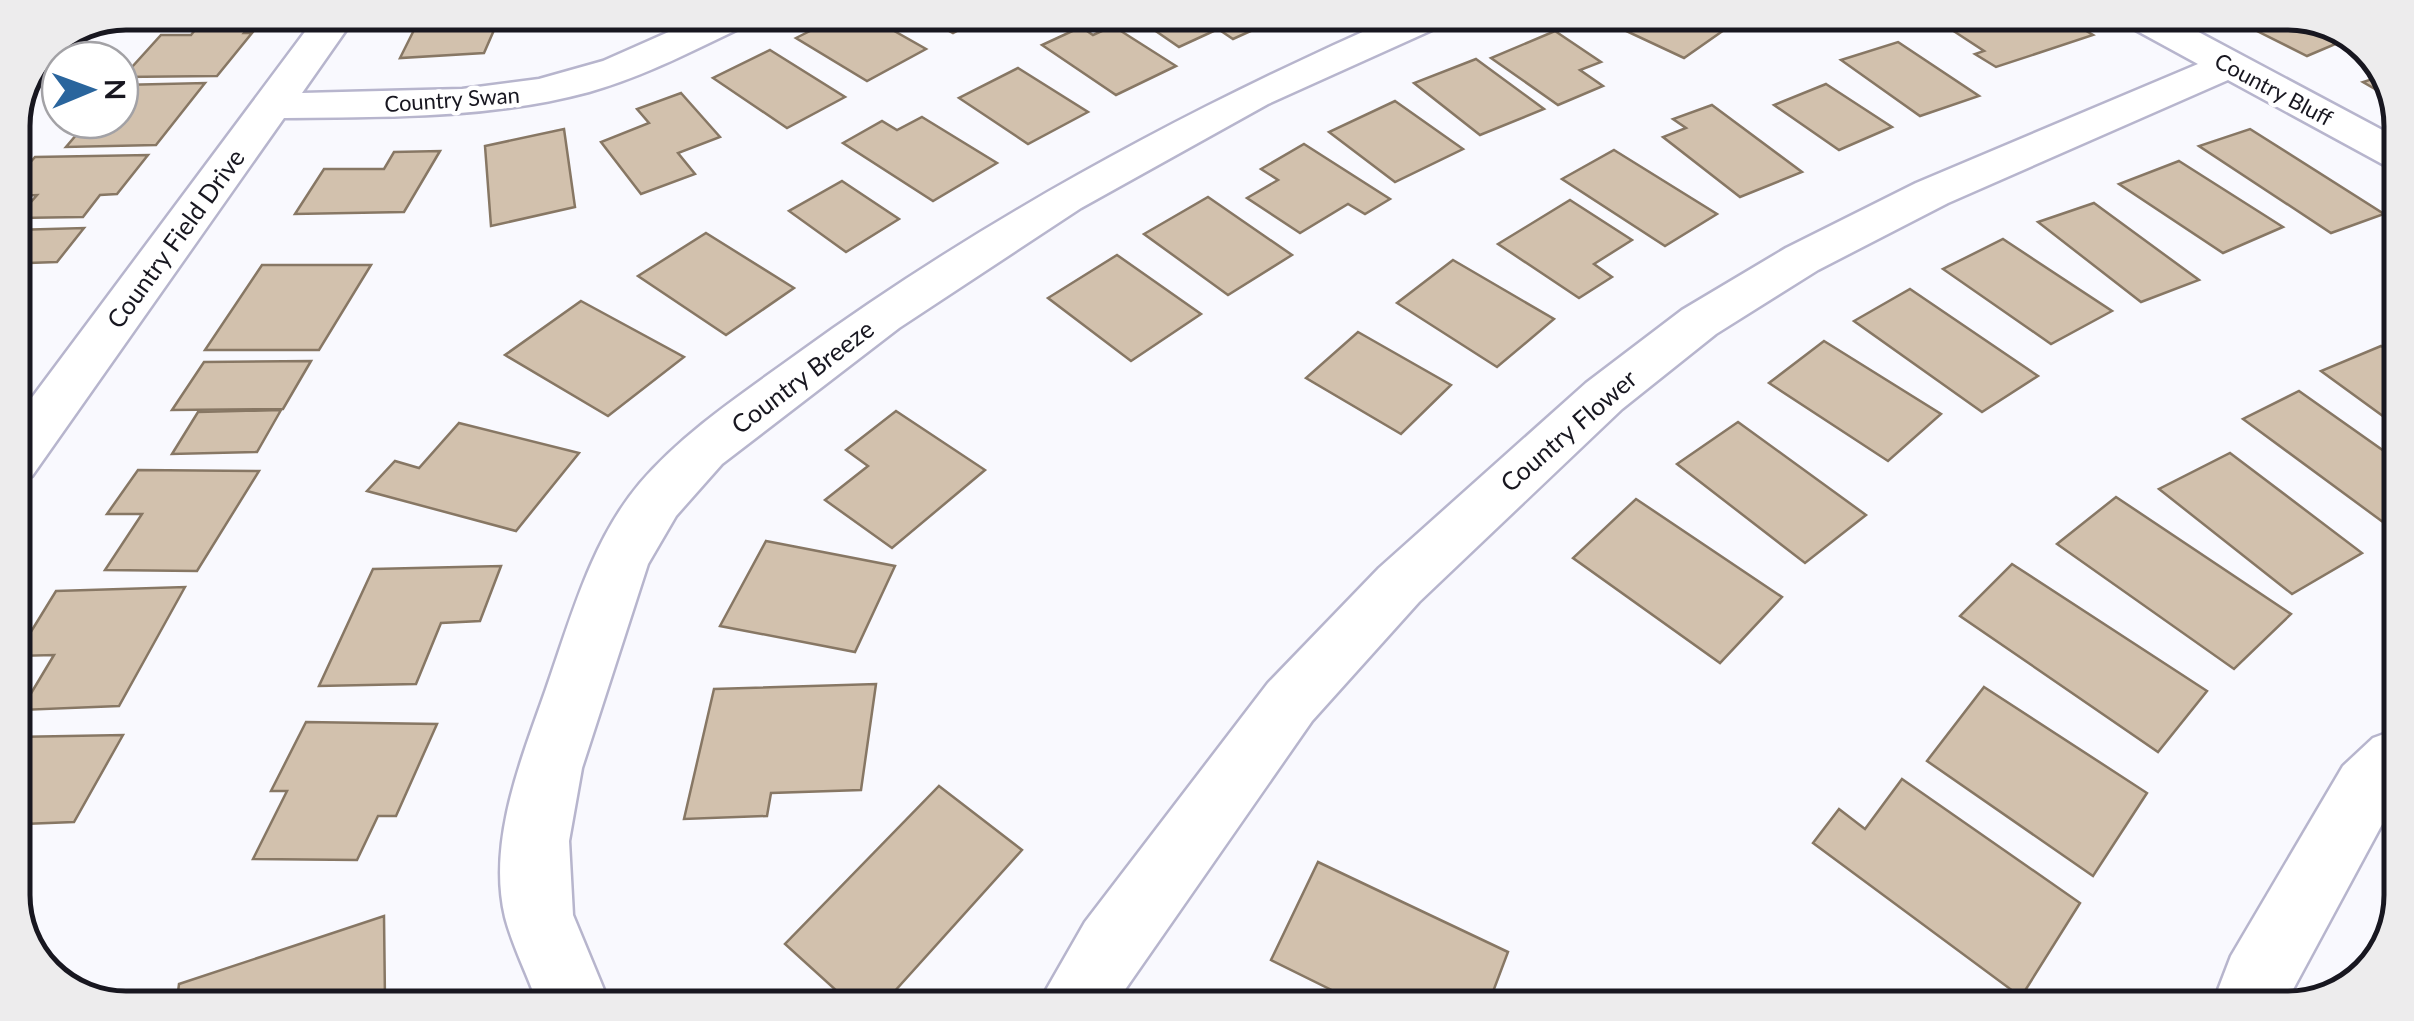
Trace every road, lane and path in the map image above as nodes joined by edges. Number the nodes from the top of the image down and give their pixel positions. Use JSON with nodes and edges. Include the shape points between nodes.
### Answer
{"nodes":[{"id":1,"x":326,"y":30,"type":"edge"},
{"id":2,"x":705,"y":30,"type":"edge"},
{"id":3,"x":1402,"y":30,"type":"edge"},
{"id":4,"x":2164,"y":30,"type":"edge"},
{"id":5,"x":2229,"y":65,"type":"junction"},
{"id":6,"x":270,"y":106,"type":"junction"},
{"id":7,"x":2384,"y":149,"type":"edge"},
{"id":8,"x":30,"y":438,"type":"edge"},
{"id":9,"x":2384,"y":769,"type":"edge"},
{"id":10,"x":569,"y":991,"type":"edge"},
{"id":11,"x":1082,"y":991,"type":"edge"},
{"id":12,"x":2253,"y":991,"type":"edge"}],
"edges":[{"from":1,"to":6,"type":"street","name":"Country Field Drive"},
{"from":2,"to":6,"type":"street","name":"Country Swan","via":[[627,65],[532,93]]},
{"from":3,"to":10,"type":"street","name":"Country Breeze","via":[[1254,96],[1065,198],[882,316],[703,450],[657,501],[621,559],[550,768],[536,841],[539,915]]},
{"from":4,"to":5,"type":"street","name":"Country Bluff"},
{"from":5,"to":7,"type":"street","name":"Country Bluff"},
{"from":5,"to":11,"type":"street","name":"Country Flower","via":[[1932,193],[1802,258],[1699,322],[1604,396],[1399,585],[1290,702]]},
{"from":6,"to":8,"type":"street","name":"Country Field Drive"},
{"from":9,"to":12,"type":"street","via":[[2366,787]]}]}
